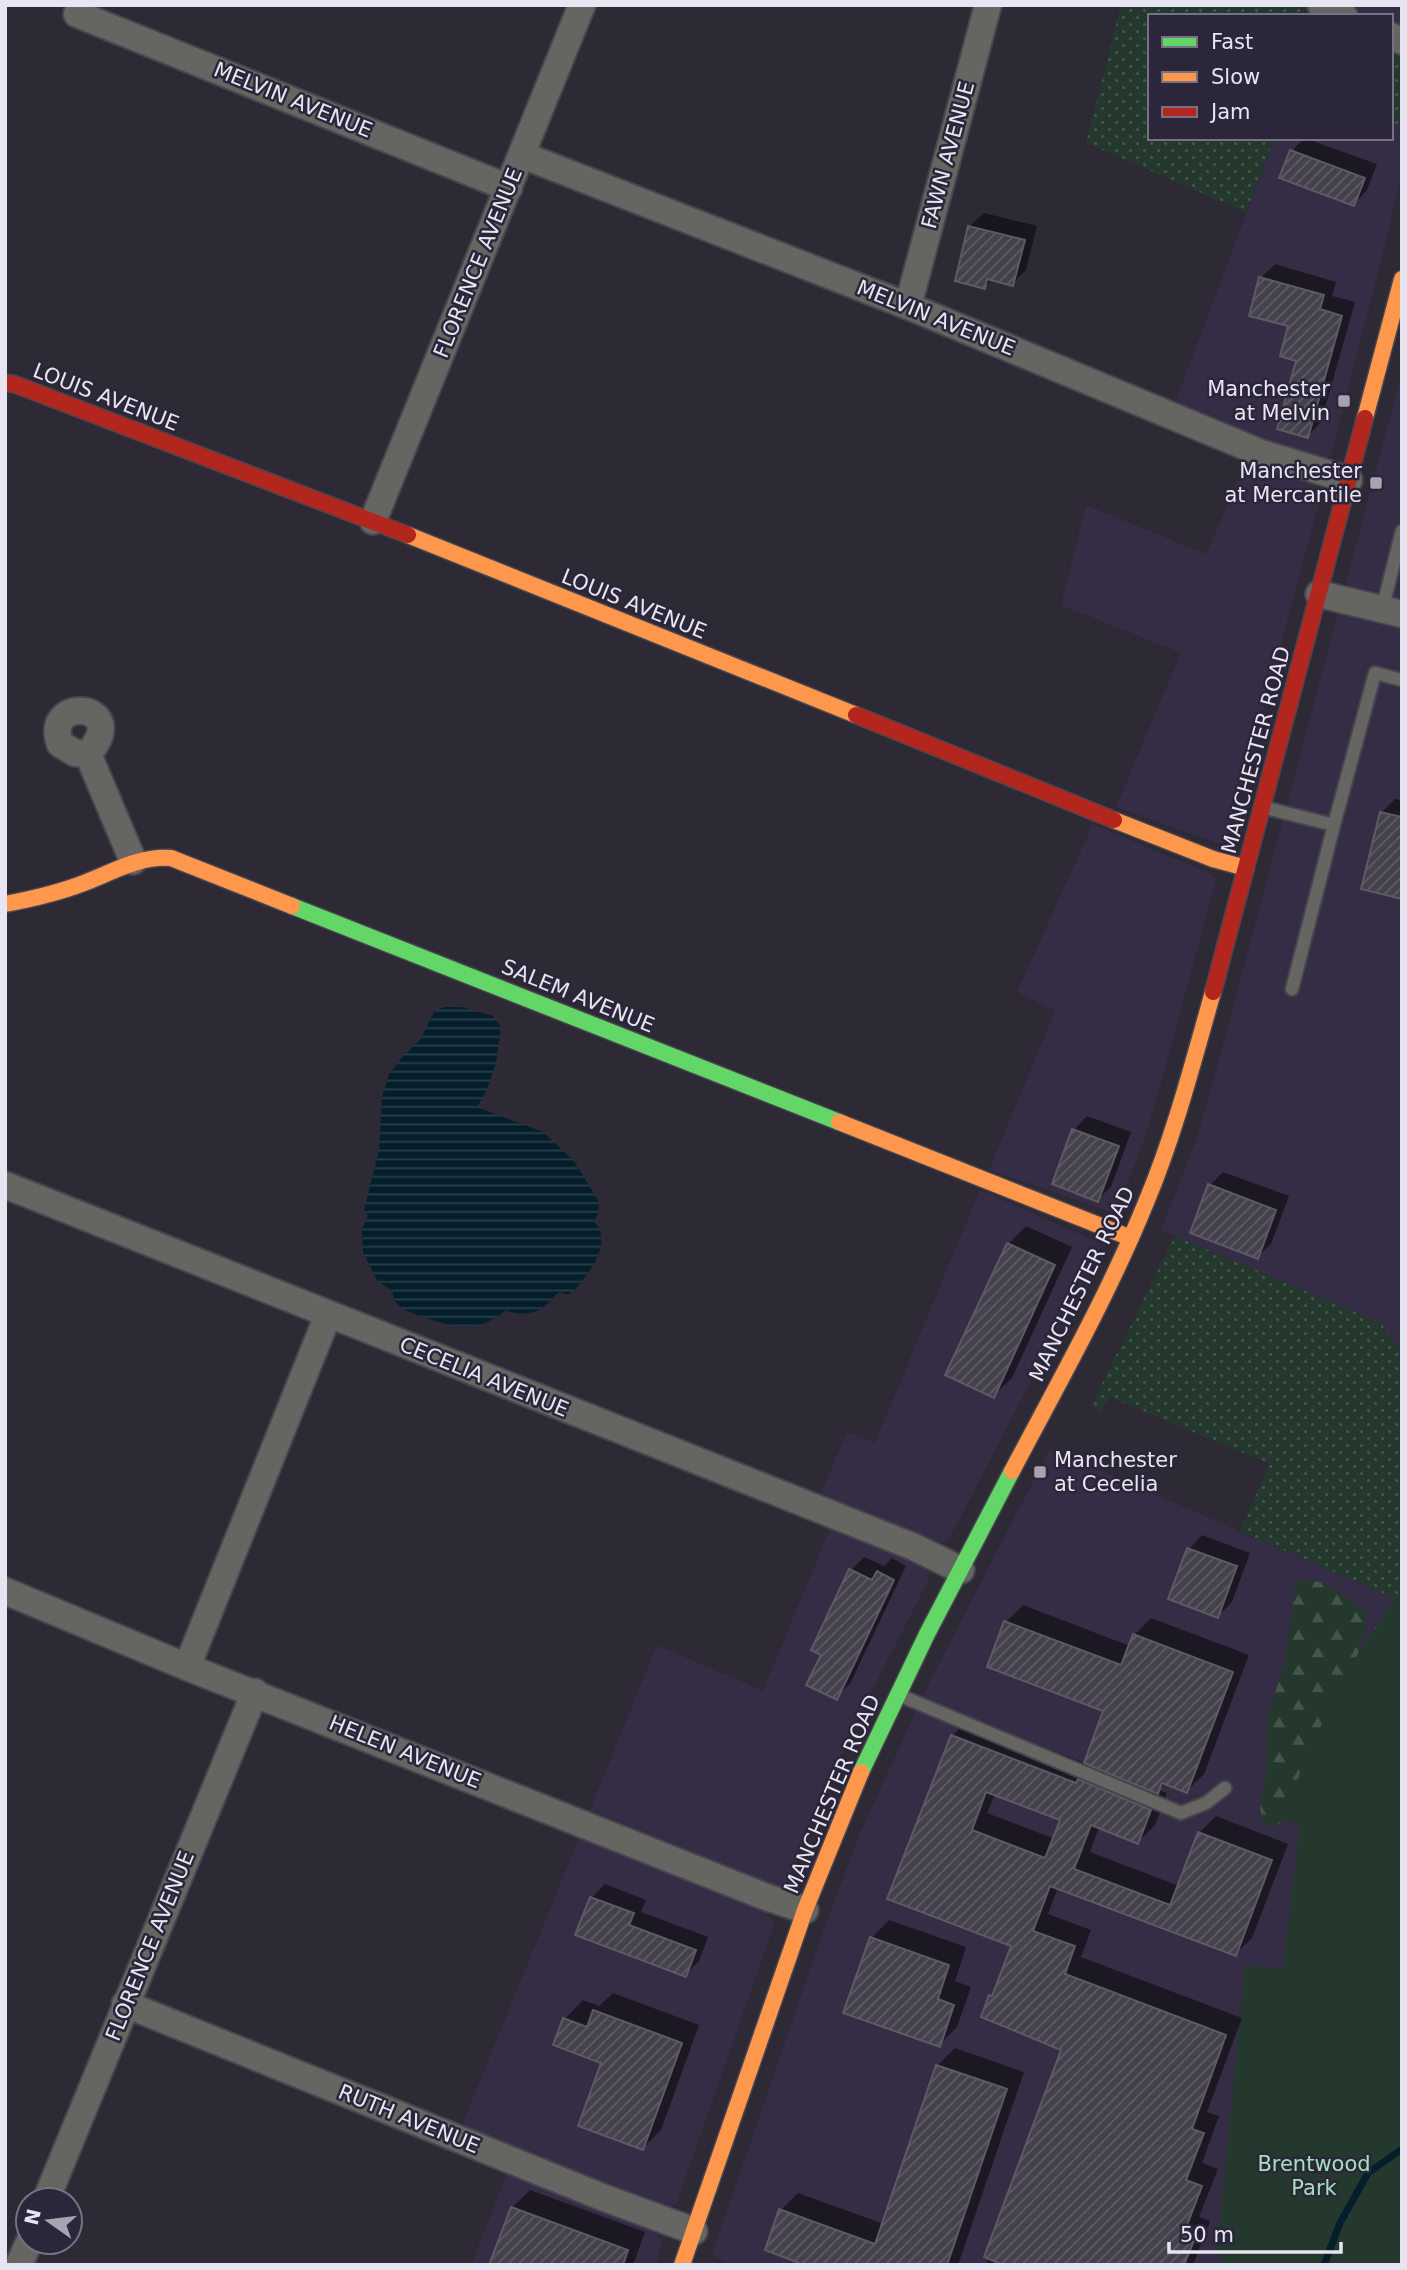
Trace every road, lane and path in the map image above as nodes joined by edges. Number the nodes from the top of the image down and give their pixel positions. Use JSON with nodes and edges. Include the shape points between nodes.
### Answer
{"nodes":[{"id":1,"x":582,"y":5,"type":"edge"},
{"id":2,"x":988,"y":5,"type":"edge"},
{"id":3,"x":1321,"y":5,"type":"edge"},
{"id":4,"x":77,"y":14,"type":"dead end"},
{"id":5,"x":1340,"y":14,"type":"edge"},
{"id":6,"x":522,"y":155,"type":"junction"},
{"id":7,"x":509,"y":187,"type":"junction"},
{"id":8,"x":1402,"y":279,"type":"edge"},
{"id":9,"x":908,"y":306,"type":"junction"},
{"id":10,"x":5,"y":383,"type":"edge"},
{"id":11,"x":1349,"y":480,"type":"junction"},
{"id":12,"x":373,"y":521,"type":"junction"},
{"id":13,"x":1402,"y":531,"type":"edge"},
{"id":14,"x":1319,"y":594,"type":"junction"},
{"id":15,"x":1392,"y":612,"type":"edge"},
{"id":16,"x":1402,"y":680,"type":"edge"},
{"id":17,"x":88,"y":754,"type":"dead end"},
{"id":18,"x":1262,"y":807,"type":"junction"},
{"id":19,"x":1334,"y":825,"type":"junction"},
{"id":20,"x":133,"y":861,"type":"junction"},
{"id":21,"x":1246,"y":868,"type":"junction"},
{"id":22,"x":5,"y":904,"type":"edge"},
{"id":23,"x":1292,"y":989,"type":"dead end"},
{"id":24,"x":5,"y":1185,"type":"edge"},
{"id":25,"x":1131,"y":1238,"type":"junction"},
{"id":26,"x":328,"y":1315,"type":"junction"},
{"id":27,"x":961,"y":1570,"type":"junction"},
{"id":28,"x":5,"y":1591,"type":"edge"},
{"id":29,"x":187,"y":1667,"type":"junction"},
{"id":30,"x":255,"y":1692,"type":"junction"},
{"id":31,"x":897,"y":1695,"type":"junction"},
{"id":32,"x":1224,"y":1788,"type":"dead end"},
{"id":33,"x":805,"y":1910,"type":"junction"},
{"id":34,"x":125,"y":2004,"type":"junction"},
{"id":35,"x":52,"y":2186,"type":"edge"},
{"id":36,"x":694,"y":2231,"type":"junction"},
{"id":37,"x":682,"y":2265,"type":"edge"}],
"edges":[{"from":1,"to":6,"type":"street","name":"FLORENCE AVENUE"},
{"from":2,"to":9,"type":"street","name":"FAWN AVENUE"},
{"from":3,"to":5,"type":"street"},
{"from":4,"to":7,"type":"street","name":"MELVIN AVENUE"},
{"from":6,"to":7,"type":"street","name":"FLORENCE AVENUE"},
{"from":6,"to":9,"type":"street","name":"MELVIN AVENUE"},
{"from":7,"to":12,"type":"street","name":"FLORENCE AVENUE"},
{"from":8,"to":11,"type":"street","name":"MANCHESTER ROAD"},
{"from":9,"to":11,"type":"street","name":"MELVIN AVENUE","via":[[1261,453]]},
{"from":10,"to":12,"type":"street","name":"LOUIS AVENUE"},
{"from":11,"to":14,"type":"street","name":"MANCHESTER ROAD"},
{"from":12,"to":21,"type":"street","name":"LOUIS AVENUE","via":[[1213,859]]},
{"from":13,"to":15,"type":"lane"},
{"from":14,"to":15,"type":"street"},
{"from":14,"to":18,"type":"street","name":"MANCHESTER ROAD"},
{"from":16,"to":19,"type":"lane","via":[[1375,673]]},
{"from":17,"to":20,"type":"street"},
{"from":18,"to":19,"type":"lane"},
{"from":18,"to":21,"type":"street","name":"MANCHESTER ROAD"},
{"from":19,"to":23,"type":"lane"},
{"from":20,"to":22,"type":"street","name":"SALEM AVENUE","via":[[84,883]]},
{"from":20,"to":25,"type":"street","name":"SALEM AVENUE","via":[[171,858]]},
{"from":21,"to":25,"type":"street","name":"MANCHESTER ROAD","via":[[1182,1100]]},
{"from":24,"to":26,"type":"street","name":"CECELIA AVENUE"},
{"from":25,"to":27,"type":"street","name":"MANCHESTER ROAD"},
{"from":26,"to":27,"type":"street","name":"CECELIA AVENUE","via":[[914,1547]]},
{"from":26,"to":29,"type":"street"},
{"from":27,"to":31,"type":"street","name":"MANCHESTER ROAD"},
{"from":28,"to":29,"type":"street","name":"HELEN AVENUE"},
{"from":29,"to":30,"type":"street","name":"HELEN AVENUE"},
{"from":30,"to":33,"type":"street","name":"HELEN AVENUE"},
{"from":30,"to":34,"type":"street","name":"FLORENCE AVENUE"},
{"from":31,"to":32,"type":"lane","via":[[1181,1813],[1206,1803]]},
{"from":31,"to":33,"type":"street","name":"MANCHESTER ROAD","via":[[852,1790]]},
{"from":33,"to":36,"type":"street","name":"MANCHESTER ROAD"},
{"from":34,"to":35,"type":"street","name":"FLORENCE AVENUE"},
{"from":34,"to":36,"type":"street","name":"RUTH AVENUE"},
{"from":36,"to":37,"type":"street","name":"MANCHESTER ROAD"}]}
